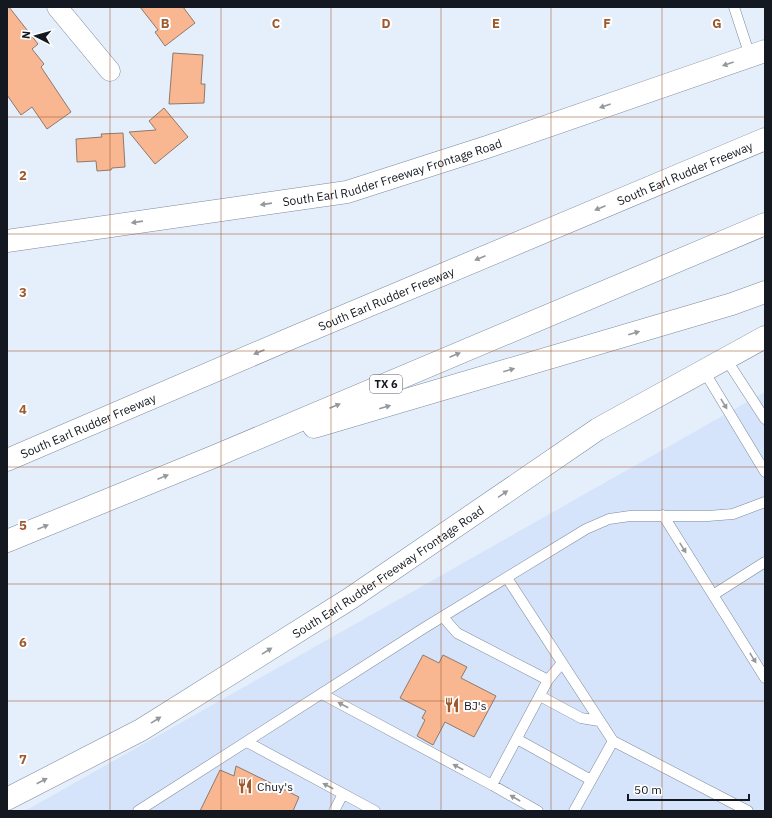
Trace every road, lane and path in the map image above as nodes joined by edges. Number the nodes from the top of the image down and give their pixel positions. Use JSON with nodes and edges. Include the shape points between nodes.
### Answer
{"nodes":[{"id":1,"x":57,"y":7,"type":"edge"},
{"id":2,"x":734,"y":7,"type":"edge"},
{"id":3,"x":758,"y":54,"type":"edge"},
{"id":4,"x":110,"y":71,"type":"dead end"},
{"id":5,"x":765,"y":139,"type":"edge"},
{"id":6,"x":765,"y":224,"type":"edge"},
{"id":7,"x":7,"y":242,"type":"edge"},
{"id":8,"x":765,"y":292,"type":"edge"},
{"id":9,"x":765,"y":337,"type":"edge"},
{"id":10,"x":726,"y":359,"type":"junction"},
{"id":11,"x":704,"y":371,"type":"junction"},
{"id":12,"x":765,"y":419,"type":"edge"},
{"id":13,"x":213,"y":457,"type":"junction"},
{"id":14,"x":7,"y":460,"type":"edge"},
{"id":15,"x":765,"y":472,"type":"edge"},
{"id":16,"x":765,"y":502,"type":"edge"},
{"id":17,"x":663,"y":516,"type":"junction"},
{"id":18,"x":7,"y":541,"type":"edge"},
{"id":19,"x":765,"y":562,"type":"edge"},
{"id":20,"x":507,"y":578,"type":"junction"},
{"id":21,"x":713,"y":595,"type":"junction"},
{"id":22,"x":443,"y":617,"type":"junction"},
{"id":23,"x":562,"y":663,"type":"junction"},
{"id":24,"x":765,"y":678,"type":"edge"},
{"id":25,"x":548,"y":680,"type":"junction"},
{"id":26,"x":322,"y":694,"type":"junction"},
{"id":27,"x":540,"y":696,"type":"junction"},
{"id":28,"x":599,"y":720,"type":"junction"},
{"id":29,"x":517,"y":739,"type":"junction"},
{"id":30,"x":613,"y":741,"type":"junction"},
{"id":31,"x":247,"y":742,"type":"junction"},
{"id":32,"x":591,"y":780,"type":"junction"},
{"id":33,"x":492,"y":785,"type":"junction"},
{"id":34,"x":343,"y":794,"type":"junction"},
{"id":35,"x":7,"y":799,"type":"edge"},
{"id":36,"x":138,"y":811,"type":"edge"},
{"id":37,"x":334,"y":811,"type":"edge"},
{"id":38,"x":375,"y":811,"type":"edge"},
{"id":39,"x":538,"y":811,"type":"edge"},
{"id":40,"x":574,"y":811,"type":"edge"},
{"id":41,"x":748,"y":811,"type":"edge"}],
"edges":[{"from":1,"to":4,"type":"street"},
{"from":2,"to":3,"type":"lane"},
{"from":3,"to":7,"type":"main road","name":"South Earl Rudder Freeway Frontage Road","one_way":true,"via":[[347,192]]},
{"from":5,"to":14,"type":"main road","name":"South Earl Rudder Freeway","one_way":true},
{"from":13,"to":6,"type":"main road","number":"TX 6","one_way":true},
{"from":13,"to":8,"type":"main road","one_way":true,"via":[[732,304]]},
{"from":9,"to":10,"type":"main road","name":"South Earl Rudder Freeway Frontage Road"},
{"from":10,"to":11,"type":"main road","name":"South Earl Rudder Freeway Frontage Road"},
{"from":10,"to":12,"type":"lane"},
{"from":11,"to":15,"type":"lane","one_way":true},
{"from":35,"to":11,"type":"main road","name":"South Earl Rudder Freeway Frontage Road","one_way":true,"via":[[141,730],[351,598],[598,429]]},
{"from":18,"to":13,"type":"main road","number":"TX 6","one_way":true},
{"from":16,"to":17,"type":"lane","via":[[733,514]]},
{"from":17,"to":20,"type":"lane","via":[[609,518],[586,529]]},
{"from":17,"to":21,"type":"lane","one_way":true},
{"from":19,"to":21,"type":"lane"},
{"from":20,"to":22,"type":"lane"},
{"from":20,"to":23,"type":"lane"},
{"from":21,"to":24,"type":"lane","one_way":true},
{"from":22,"to":25,"type":"lane","via":[[456,633]]},
{"from":22,"to":26,"type":"lane"},
{"from":23,"to":25,"type":"lane"},
{"from":23,"to":28,"type":"lane"},
{"from":25,"to":27,"type":"lane"},
{"from":26,"to":31,"type":"lane"},
{"from":33,"to":26,"type":"lane","one_way":true},
{"from":27,"to":28,"type":"lane","via":[[581,718]]},
{"from":27,"to":29,"type":"lane"},
{"from":28,"to":30,"type":"lane"},
{"from":29,"to":32,"type":"lane"},
{"from":29,"to":33,"type":"lane"},
{"from":30,"to":32,"type":"lane"},
{"from":30,"to":41,"type":"lane"},
{"from":34,"to":31,"type":"lane","one_way":true},
{"from":31,"to":36,"type":"lane"},
{"from":32,"to":40,"type":"lane"},
{"from":39,"to":33,"type":"lane","one_way":true},
{"from":34,"to":37,"type":"lane"},
{"from":34,"to":38,"type":"lane"}]}
